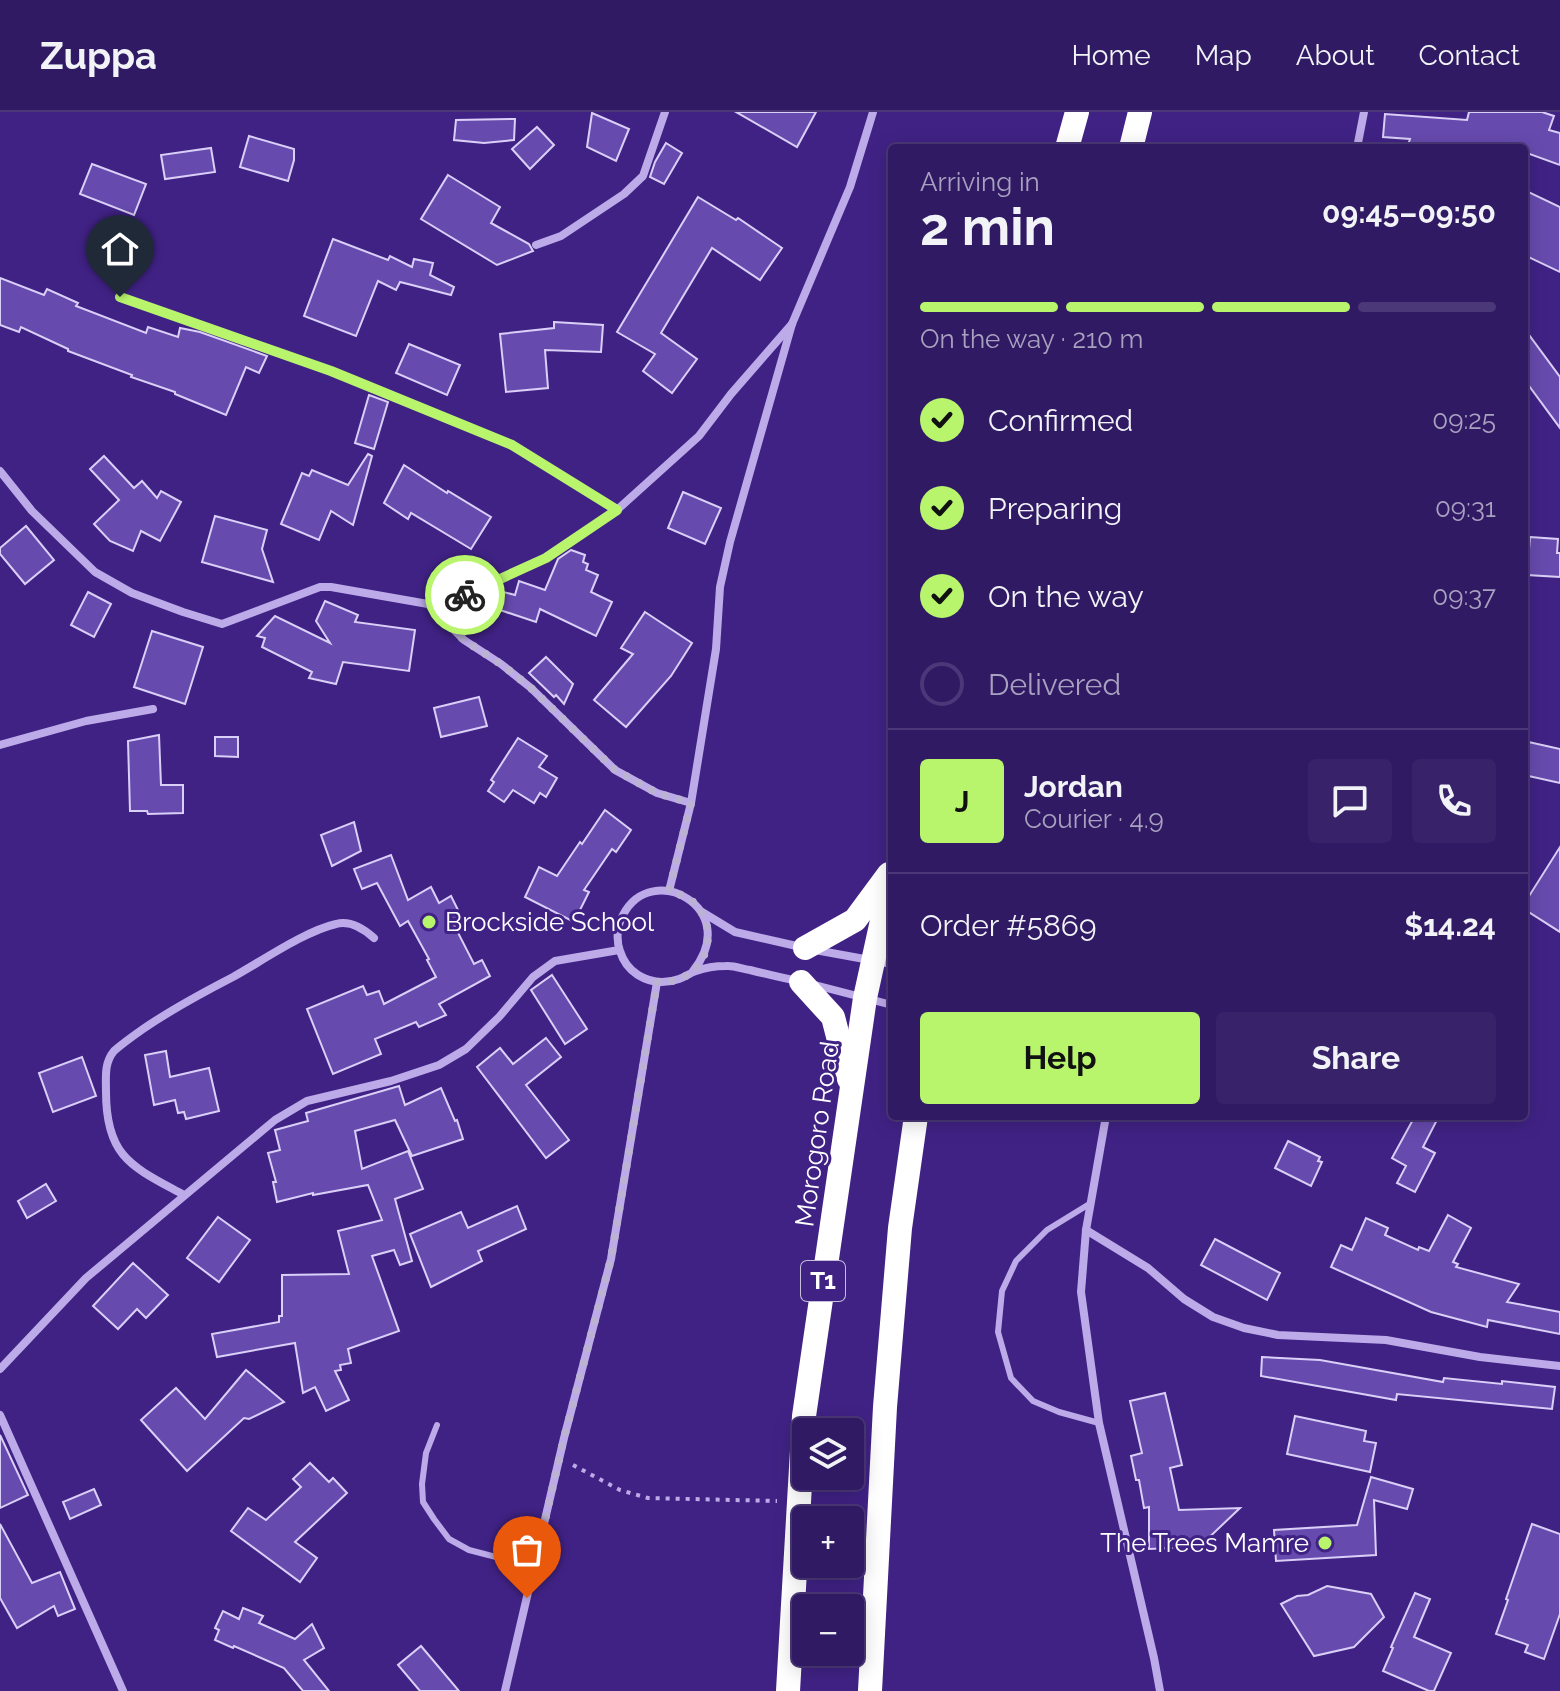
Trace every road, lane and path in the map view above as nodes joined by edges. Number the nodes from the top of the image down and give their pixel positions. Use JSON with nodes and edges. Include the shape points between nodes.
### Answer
{"nodes":[{"id":1,"x":665,"y":112,"type":"edge"},
{"id":2,"x":873,"y":112,"type":"edge"},
{"id":3,"x":1077,"y":112,"type":"edge"},
{"id":4,"x":1140,"y":112,"type":"edge"},
{"id":5,"x":1364,"y":112,"type":"edge"},
{"id":6,"x":1068,"y":144,"type":"edge"},
{"id":7,"x":1132,"y":144,"type":"edge"},
{"id":8,"x":1358,"y":144,"type":"edge"},
{"id":9,"x":536,"y":245,"type":"dead end"},
{"id":10,"x":120,"y":297,"type":"dead end"},
{"id":11,"x":792,"y":324,"type":"junction"},
{"id":12,"x":0,"y":471,"type":"edge"},
{"id":13,"x":617,"y":510,"type":"junction"},
{"id":14,"x":428,"y":604,"type":"junction"},
{"id":15,"x":153,"y":709,"type":"dead end"},
{"id":16,"x":0,"y":745,"type":"edge"},
{"id":17,"x":691,"y":803,"type":"junction"},
{"id":18,"x":888,"y":877,"type":"edge"},
{"id":19,"x":669,"y":891,"type":"junction"},
{"id":20,"x":701,"y":912,"type":"junction"},
{"id":21,"x":888,"y":912,"type":"edge"},
{"id":22,"x":374,"y":938,"type":"dead end"},
{"id":23,"x":805,"y":948,"type":"junction"},
{"id":24,"x":619,"y":950,"type":"junction"},
{"id":25,"x":883,"y":962,"type":"edge"},
{"id":26,"x":693,"y":971,"type":"junction"},
{"id":27,"x":657,"y":982,"type":"junction"},
{"id":28,"x":801,"y":982,"type":"junction"},
{"id":29,"x":865,"y":998,"type":"junction"},
{"id":30,"x":888,"y":1004,"type":"edge"},
{"id":31,"x":851,"y":1089,"type":"junction"},
{"id":32,"x":915,"y":1120,"type":"edge"},
{"id":33,"x":1105,"y":1120,"type":"edge"},
{"id":34,"x":184,"y":1195,"type":"junction"},
{"id":35,"x":1091,"y":1203,"type":"junction"},
{"id":36,"x":1086,"y":1230,"type":"junction"},
{"id":37,"x":1560,"y":1366,"type":"edge"},
{"id":38,"x":0,"y":1369,"type":"edge"},
{"id":39,"x":0,"y":1415,"type":"edge"},
{"id":40,"x":1099,"y":1423,"type":"junction"},
{"id":41,"x":437,"y":1425,"type":"dead end"},
{"id":42,"x":560,"y":1458,"type":"junction"},
{"id":43,"x":799,"y":1502,"type":"junction"},
{"id":44,"x":534,"y":1567,"type":"junction"},
{"id":45,"x":123,"y":1691,"type":"edge"},
{"id":46,"x":505,"y":1691,"type":"edge"},
{"id":47,"x":788,"y":1691,"type":"edge"},
{"id":48,"x":870,"y":1691,"type":"edge"},
{"id":49,"x":1160,"y":1691,"type":"edge"}],
"edges":[{"from":1,"to":9,"type":"street","via":[[643,176],[561,236]]},
{"from":2,"to":11,"type":"street","via":[[850,187]]},
{"from":3,"to":6,"type":"highway"},
{"from":4,"to":7,"type":"highway"},
{"from":5,"to":8,"type":"street"},
{"from":10,"to":13,"type":"street","via":[[331,371],[512,445]]},
{"from":11,"to":13,"type":"street","via":[[699,436]]},
{"from":11,"to":17,"type":"street","via":[[720,587],[716,649]]},
{"from":12,"to":14,"type":"street","via":[[32,511],[95,572],[183,612],[222,624],[320,587]]},
{"from":13,"to":14,"type":"street","via":[[546,558],[456,600]]},
{"from":14,"to":17,"type":"street","via":[[464,640],[531,688],[615,770],[657,793]]},
{"from":15,"to":16,"type":"street"},
{"from":17,"to":19,"type":"street"},
{"from":18,"to":23,"type":"highway","via":[[855,920]]},
{"from":19,"to":20,"type":"street"},
{"from":19,"to":24,"type":"street","via":[[644,895],[624,912]]},
{"from":20,"to":23,"type":"street","via":[[735,932]]},
{"from":20,"to":26,"type":"street","via":[[709,936]]},
{"from":21,"to":25,"type":"highway","name":"Morogoro Road","number":"T1"},
{"from":22,"to":34,"type":"street","via":[[364,928],[339,922],[308,935],[170,1011],[112,1054],[106,1067],[106,1112],[114,1140],[137,1169]]},
{"from":23,"to":25,"type":"street"},
{"from":24,"to":27,"type":"street","via":[[633,972]]},
{"from":24,"to":34,"type":"street","via":[[555,961],[533,977],[466,1049],[439,1065],[391,1081],[307,1101],[275,1120]]},
{"from":25,"to":29,"type":"highway","name":"Morogoro Road","number":"T1"},
{"from":26,"to":27,"type":"street","via":[[682,979]]},
{"from":26,"to":28,"type":"street","via":[[727,965]]},
{"from":27,"to":42,"type":"street","via":[[611,1259]]},
{"from":28,"to":29,"type":"street"},
{"from":28,"to":31,"type":"highway","via":[[833,1017]]},
{"from":29,"to":30,"type":"street"},
{"from":29,"to":31,"type":"highway","name":"Morogoro Road","number":"T1"},
{"from":31,"to":43,"type":"highway","name":"Morogoro Road","number":"T1","via":[[804,1416]]},
{"from":32,"to":48,"type":"highway","via":[[886,1392]]},
{"from":33,"to":35,"type":"street"},
{"from":34,"to":38,"type":"street","via":[[86,1278]]},
{"from":35,"to":36,"type":"street"},
{"from":35,"to":40,"type":"lane","via":[[1047,1230],[1016,1261],[1002,1291],[998,1332],[1011,1378],[1033,1401]]},
{"from":36,"to":37,"type":"street","via":[[1213,1317],[1244,1328],[1278,1335],[1386,1340]]},
{"from":36,"to":40,"type":"street","via":[[1081,1292]]},
{"from":39,"to":45,"type":"street"},
{"from":40,"to":49,"type":"street"},
{"from":41,"to":44,"type":"lane","via":[[422,1484],[423,1502],[434,1519],[449,1539],[469,1550]]},
{"from":42,"to":43,"type":"path","via":[[620,1490],[648,1498]]},
{"from":42,"to":44,"type":"street"},
{"from":43,"to":47,"type":"highway","name":"Morogoro Road","number":"T1"},
{"from":44,"to":46,"type":"street"}]}
